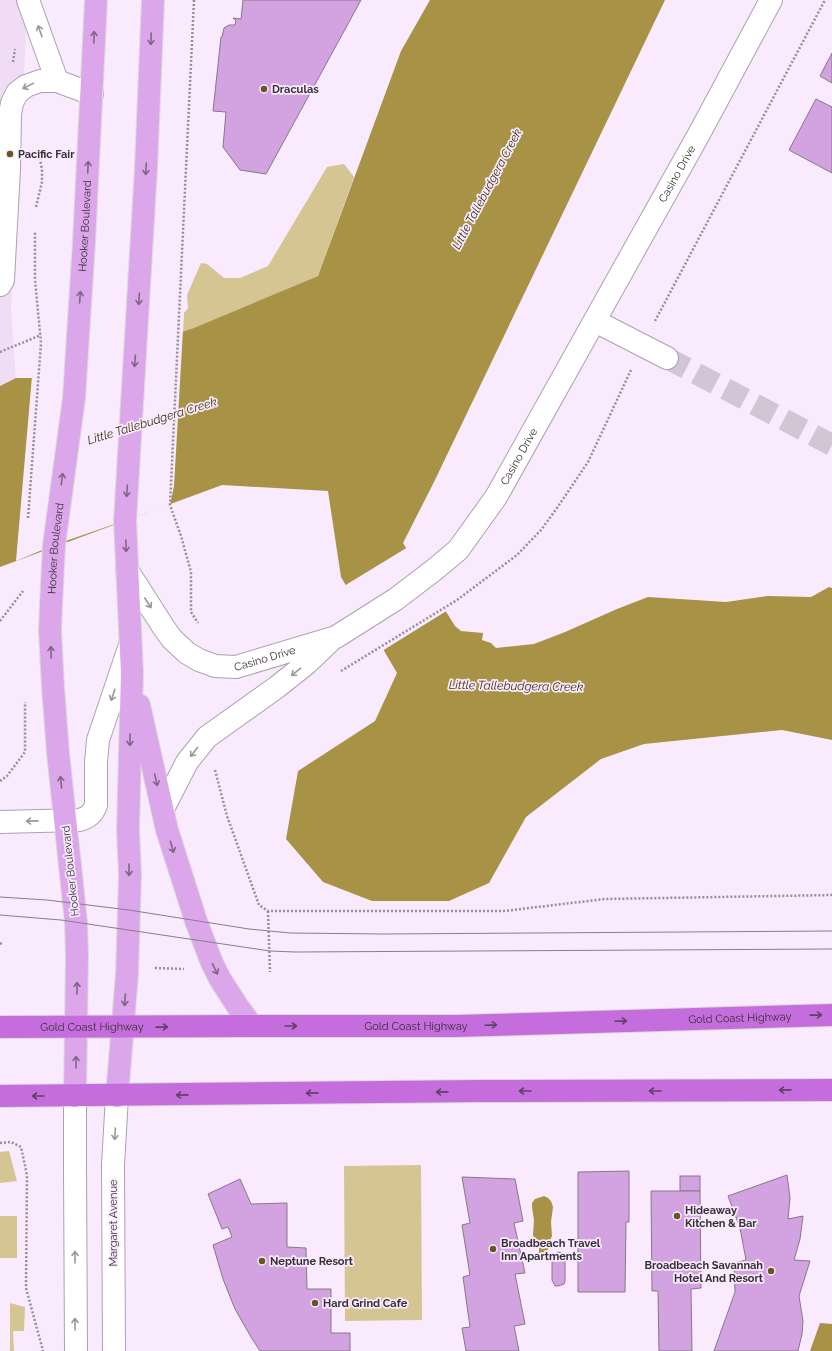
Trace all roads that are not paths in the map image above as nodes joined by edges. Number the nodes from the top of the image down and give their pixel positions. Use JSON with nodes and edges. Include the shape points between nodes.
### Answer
{"nodes":[{"id":1,"x":28,"y":0,"type":"edge"},
{"id":2,"x":96,"y":0,"type":"edge"},
{"id":3,"x":152,"y":0,"type":"edge"},
{"id":4,"x":771,"y":0,"type":"edge"},
{"id":5,"x":57,"y":81,"type":"junction"},
{"id":6,"x":92,"y":94,"type":"junction"},
{"id":7,"x":0,"y":285,"type":"edge"},
{"id":8,"x":595,"y":321,"type":"junction"},
{"id":9,"x":666,"y":358,"type":"tunnel mouth"},
{"id":10,"x":127,"y":570,"type":"junction"},
{"id":11,"x":339,"y":634,"type":"junction"},
{"id":12,"x":130,"y":645,"type":"junction"},
{"id":13,"x":132,"y":673,"type":"junction"},
{"id":14,"x":163,"y":809,"type":"junction"},
{"id":15,"x":65,"y":820,"type":"junction"},
{"id":16,"x":0,"y":822,"type":"edge"},
{"id":17,"x":832,"y":1015,"type":"edge"},
{"id":18,"x":252,"y":1026,"type":"junction"},
{"id":19,"x":0,"y":1027,"type":"edge"},
{"id":20,"x":76,"y":1027,"type":"junction"},
{"id":21,"x":123,"y":1027,"type":"junction"},
{"id":22,"x":832,"y":1090,"type":"edge"},
{"id":23,"x":0,"y":1096,"type":"edge"},
{"id":24,"x":76,"y":1096,"type":"junction"},
{"id":25,"x":117,"y":1096,"type":"junction"},
{"id":26,"x":76,"y":1351,"type":"edge"},
{"id":27,"x":114,"y":1351,"type":"edge"}],
"edges":[{"from":5,"to":1,"type":"street","one_way":true},
{"from":6,"to":2,"type":"main road","name":"Hooker Boulevard","one_way":true},
{"from":3,"to":10,"type":"main road","one_way":true,"via":[[146,168],[125,521]]},
{"from":4,"to":8,"type":"street","name":"Casino Drive"},
{"from":5,"to":6,"type":"street"},
{"from":5,"to":7,"type":"street","one_way":true,"via":[[40,81],[26,86],[17,93],[12,103],[3,280]]},
{"from":15,"to":6,"type":"main road","name":"Hooker Boulevard","one_way":true,"via":[[57,746],[50,631],[54,545],[74,398]]},
{"from":8,"to":9,"type":"street"},
{"from":8,"to":11,"type":"street","name":"Casino Drive","via":[[496,497],[458,550],[396,599]]},
{"from":10,"to":11,"type":"street","name":"Casino Drive","one_way":true,"via":[[172,639],[193,657],[215,666],[236,667]]},
{"from":10,"to":12,"type":"main road"},
{"from":11,"to":14,"type":"street","one_way":true,"via":[[277,687],[207,737],[187,762]]},
{"from":12,"to":13,"type":"main road"},
{"from":12,"to":15,"type":"street","one_way":true,"via":[[98,740],[96,805],[92,813],[85,818]]},
{"from":13,"to":14,"type":"main road","one_way":true},
{"from":13,"to":21,"type":"main road","one_way":true,"via":[[129,897]]},
{"from":14,"to":18,"type":"main road","one_way":true,"via":[[186,891],[212,963],[229,994]]},
{"from":15,"to":16,"type":"street","one_way":true},
{"from":20,"to":15,"type":"main road","name":"Hooker Boulevard","one_way":true,"via":[[76,922]]},
{"from":18,"to":17,"type":"highway","name":"Gold Coast Highway","one_way":true,"via":[[456,1026]]},
{"from":21,"to":18,"type":"highway","name":"Gold Coast Highway","one_way":true},
{"from":19,"to":20,"type":"highway","name":"Gold Coast Highway"},
{"from":20,"to":21,"type":"highway","name":"Gold Coast Highway"},
{"from":24,"to":20,"type":"main road","name":"Hooker Boulevard","one_way":true},
{"from":21,"to":25,"type":"main road"},
{"from":22,"to":25,"type":"highway","one_way":true},
{"from":24,"to":23,"type":"highway","one_way":true},
{"from":24,"to":25,"type":"highway"},
{"from":26,"to":24,"type":"street","one_way":true},
{"from":25,"to":27,"type":"street","name":"Margaret Avenue","one_way":true,"via":[[113,1165]]}]}
